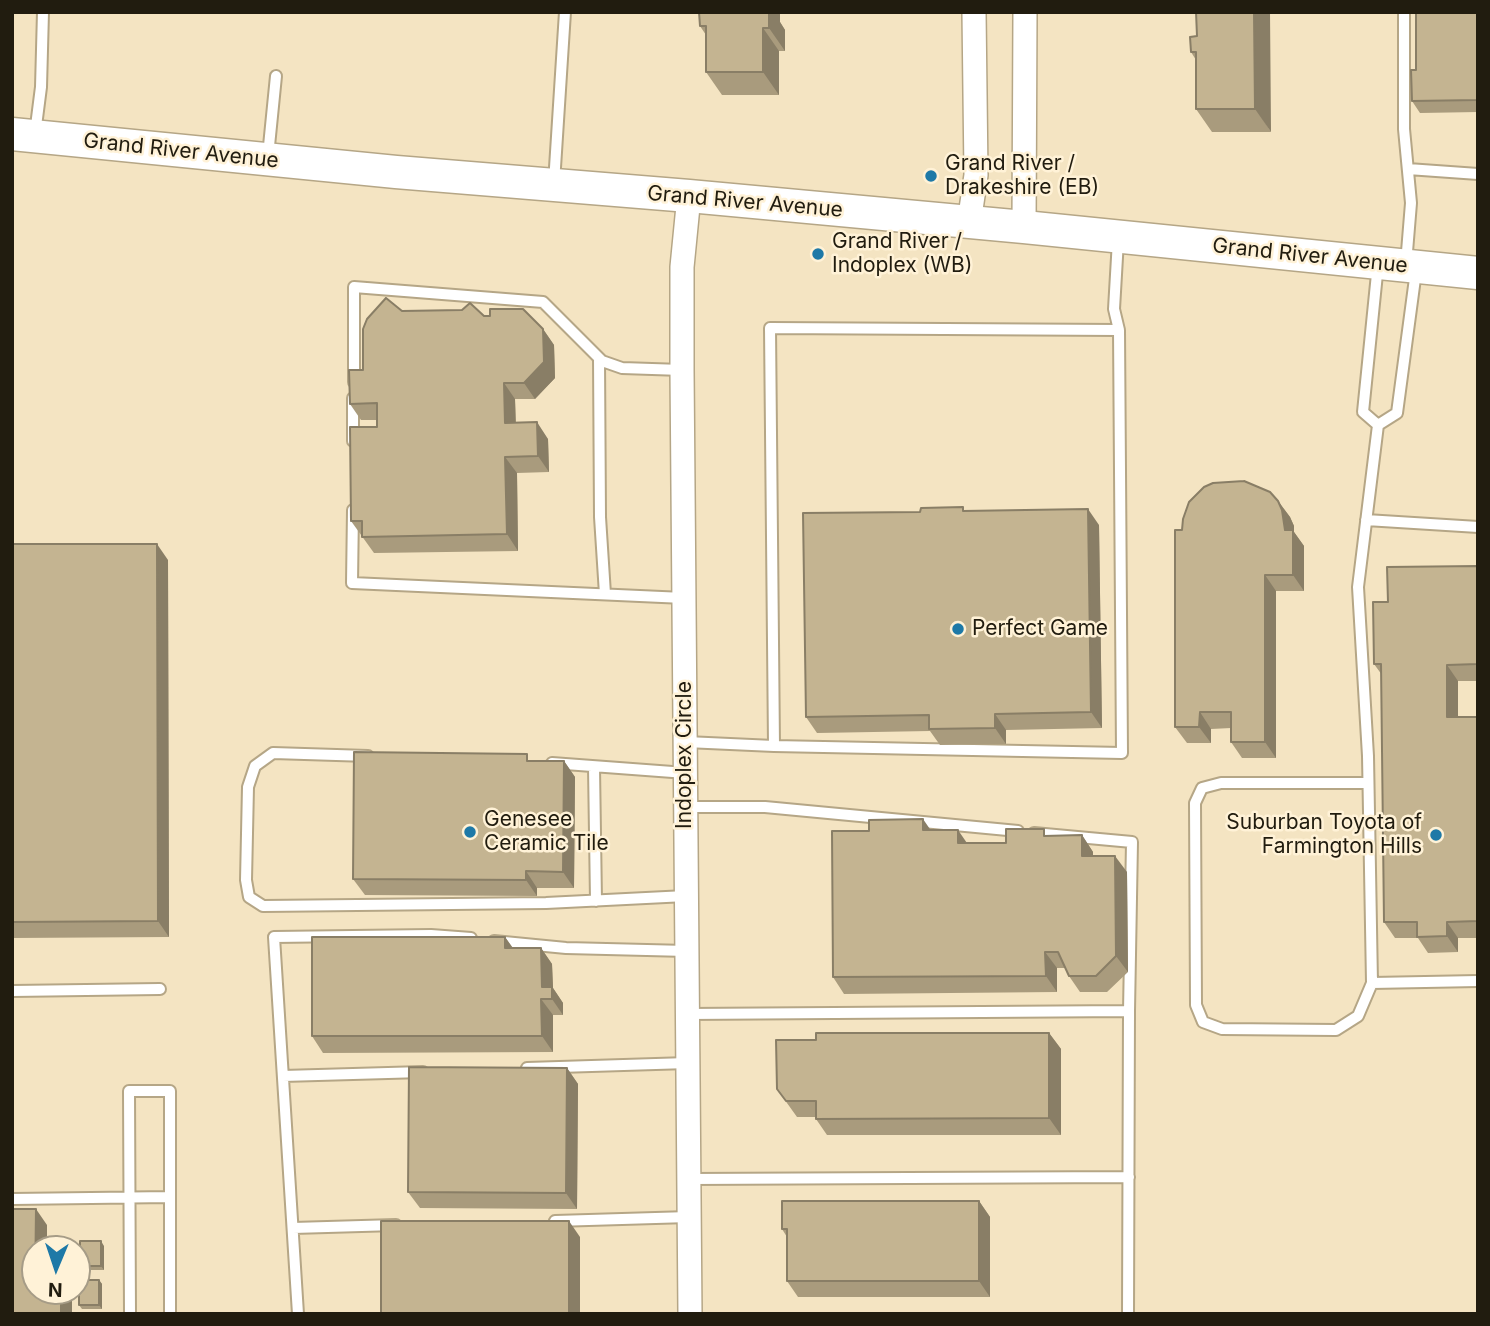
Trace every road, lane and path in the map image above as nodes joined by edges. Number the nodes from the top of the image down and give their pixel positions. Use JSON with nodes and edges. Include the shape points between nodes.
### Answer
{"nodes":[{"id":1,"x":43,"y":12,"type":"edge"},
{"id":2,"x":565,"y":12,"type":"edge"},
{"id":3,"x":974,"y":12,"type":"edge"},
{"id":4,"x":1025,"y":12,"type":"edge"},
{"id":5,"x":1404,"y":12,"type":"edge"},
{"id":6,"x":276,"y":76,"type":"dead end"},
{"id":7,"x":23,"y":135,"type":"edge"},
{"id":8,"x":268,"y":159,"type":"junction"},
{"id":9,"x":1408,"y":169,"type":"junction"},
{"id":10,"x":1478,"y":174,"type":"edge"},
{"id":11,"x":554,"y":186,"type":"junction"},
{"id":12,"x":688,"y":196,"type":"junction"},
{"id":13,"x":969,"y":223,"type":"junction"},
{"id":14,"x":1024,"y":227,"type":"junction"},
{"id":15,"x":1118,"y":237,"type":"junction"},
{"id":16,"x":1400,"y":266,"type":"junction"},
{"id":17,"x":1478,"y":273,"type":"edge"},
{"id":18,"x":1119,"y":330,"type":"junction"},
{"id":19,"x":599,"y":358,"type":"junction"},
{"id":20,"x":682,"y":370,"type":"junction"},
{"id":21,"x":1378,"y":425,"type":"junction"},
{"id":22,"x":353,"y":446,"type":"edge"},
{"id":23,"x":353,"y":501,"type":"edge"},
{"id":24,"x":1366,"y":520,"type":"junction"},
{"id":25,"x":1478,"y":527,"type":"edge"},
{"id":26,"x":605,"y":594,"type":"junction"},
{"id":27,"x":684,"y":598,"type":"junction"},
{"id":28,"x":686,"y":742,"type":"junction"},
{"id":29,"x":774,"y":746,"type":"junction"},
{"id":30,"x":376,"y":756,"type":"edge"},
{"id":31,"x":536,"y":761,"type":"edge"},
{"id":32,"x":594,"y":766,"type":"junction"},
{"id":33,"x":685,"y":773,"type":"junction"},
{"id":34,"x":1368,"y":783,"type":"junction"},
{"id":35,"x":686,"y":807,"type":"junction"},
{"id":36,"x":686,"y":896,"type":"junction"},
{"id":37,"x":596,"y":901,"type":"junction"},
{"id":38,"x":687,"y":951,"type":"junction"},
{"id":39,"x":1478,"y":981,"type":"edge"},
{"id":40,"x":1372,"y":983,"type":"junction"},
{"id":41,"x":160,"y":989,"type":"dead end"},
{"id":42,"x":12,"y":991,"type":"edge"},
{"id":43,"x":1129,"y":1011,"type":"junction"},
{"id":44,"x":688,"y":1014,"type":"junction"},
{"id":45,"x":688,"y":1063,"type":"junction"},
{"id":46,"x":521,"y":1068,"type":"edge"},
{"id":47,"x":437,"y":1071,"type":"edge"},
{"id":48,"x":283,"y":1076,"type":"junction"},
{"id":49,"x":1129,"y":1177,"type":"junction"},
{"id":50,"x":689,"y":1179,"type":"junction"},
{"id":51,"x":129,"y":1198,"type":"junction"},
{"id":52,"x":170,"y":1198,"type":"junction"},
{"id":53,"x":12,"y":1199,"type":"edge"},
{"id":54,"x":689,"y":1217,"type":"junction"},
{"id":55,"x":539,"y":1222,"type":"edge"},
{"id":56,"x":402,"y":1225,"type":"edge"},
{"id":57,"x":293,"y":1228,"type":"junction"},
{"id":58,"x":130,"y":1314,"type":"edge"},
{"id":59,"x":170,"y":1314,"type":"edge"},
{"id":60,"x":298,"y":1314,"type":"edge"},
{"id":61,"x":690,"y":1314,"type":"edge"},
{"id":62,"x":1128,"y":1314,"type":"edge"}],
"edges":[{"from":1,"to":7,"type":"lane","via":[[41,87]]},
{"from":2,"to":11,"type":"lane"},
{"from":3,"to":13,"type":"street","via":[[976,175]]},
{"from":4,"to":14,"type":"street"},
{"from":5,"to":9,"type":"lane"},
{"from":6,"to":8,"type":"lane"},
{"from":7,"to":8,"type":"main road","name":"Grand River Avenue"},
{"from":8,"to":11,"type":"main road","name":"Grand River Avenue"},
{"from":9,"to":10,"type":"lane"},
{"from":9,"to":16,"type":"lane","via":[[1411,203]]},
{"from":11,"to":12,"type":"main road","name":"Grand River Avenue"},
{"from":12,"to":13,"type":"main road","name":"Grand River Avenue"},
{"from":12,"to":20,"type":"street","name":"Indoplex Circle","via":[[682,267]]},
{"from":13,"to":14,"type":"main road","name":"Grand River Avenue"},
{"from":14,"to":15,"type":"main road","name":"Grand River Avenue"},
{"from":15,"to":16,"type":"main road","name":"Grand River Avenue"},
{"from":15,"to":18,"type":"lane","via":[[1114,309]]},
{"from":16,"to":17,"type":"main road","name":"Grand River Avenue"},
{"from":16,"to":21,"type":"lane","via":[[1397,413]]},
{"from":16,"to":21,"type":"lane","via":[[1363,412]]},
{"from":18,"to":29,"type":"lane","via":[[770,328]]},
{"from":18,"to":29,"type":"lane","via":[[1122,753]]},
{"from":19,"to":20,"type":"lane","via":[[622,368]]},
{"from":19,"to":22,"type":"lane","via":[[543,302],[354,287]]},
{"from":19,"to":26,"type":"lane"},
{"from":20,"to":27,"type":"street","name":"Indoplex Circle"},
{"from":21,"to":24,"type":"lane"},
{"from":23,"to":26,"type":"lane","via":[[352,583]]},
{"from":24,"to":25,"type":"lane"},
{"from":24,"to":34,"type":"lane","via":[[1358,587]]},
{"from":26,"to":27,"type":"lane"},
{"from":27,"to":28,"type":"street","name":"Indoplex Circle"},
{"from":28,"to":29,"type":"lane"},
{"from":28,"to":33,"type":"street","name":"Indoplex Circle"},
{"from":30,"to":37,"type":"lane","via":[[272,753],[255,766],[248,787],[249,897],[264,906]]},
{"from":31,"to":32,"type":"lane"},
{"from":32,"to":33,"type":"lane"},
{"from":32,"to":37,"type":"lane"},
{"from":33,"to":35,"type":"street","name":"Indoplex Circle"},
{"from":34,"to":40,"type":"lane"},
{"from":34,"to":40,"type":"lane","via":[[1221,783],[1202,788],[1195,803],[1196,1004],[1203,1022],[1222,1030],[1336,1030],[1358,1016]]},
{"from":35,"to":36,"type":"street","name":"Indoplex Circle"},
{"from":35,"to":43,"type":"lane","via":[[765,807],[1132,842]]},
{"from":36,"to":37,"type":"lane"},
{"from":36,"to":38,"type":"street","name":"Indoplex Circle"},
{"from":38,"to":44,"type":"street","name":"Indoplex Circle"},
{"from":38,"to":48,"type":"lane","via":[[566,948],[431,935],[274,937]]},
{"from":39,"to":40,"type":"lane"},
{"from":41,"to":42,"type":"lane"},
{"from":43,"to":44,"type":"lane"},
{"from":43,"to":49,"type":"lane"},
{"from":44,"to":45,"type":"street","name":"Indoplex Circle"},
{"from":45,"to":46,"type":"lane"},
{"from":45,"to":50,"type":"street","name":"Indoplex Circle"},
{"from":47,"to":48,"type":"lane"},
{"from":48,"to":57,"type":"lane"},
{"from":49,"to":50,"type":"lane"},
{"from":49,"to":62,"type":"lane"},
{"from":50,"to":54,"type":"street","name":"Indoplex Circle"},
{"from":51,"to":52,"type":"lane"},
{"from":51,"to":52,"type":"lane","via":[[129,1091],[170,1091]]},
{"from":51,"to":53,"type":"lane"},
{"from":51,"to":58,"type":"lane"},
{"from":52,"to":59,"type":"lane"},
{"from":54,"to":55,"type":"lane"},
{"from":54,"to":61,"type":"street","name":"Indoplex Circle"},
{"from":56,"to":57,"type":"lane"},
{"from":57,"to":60,"type":"lane"}]}
